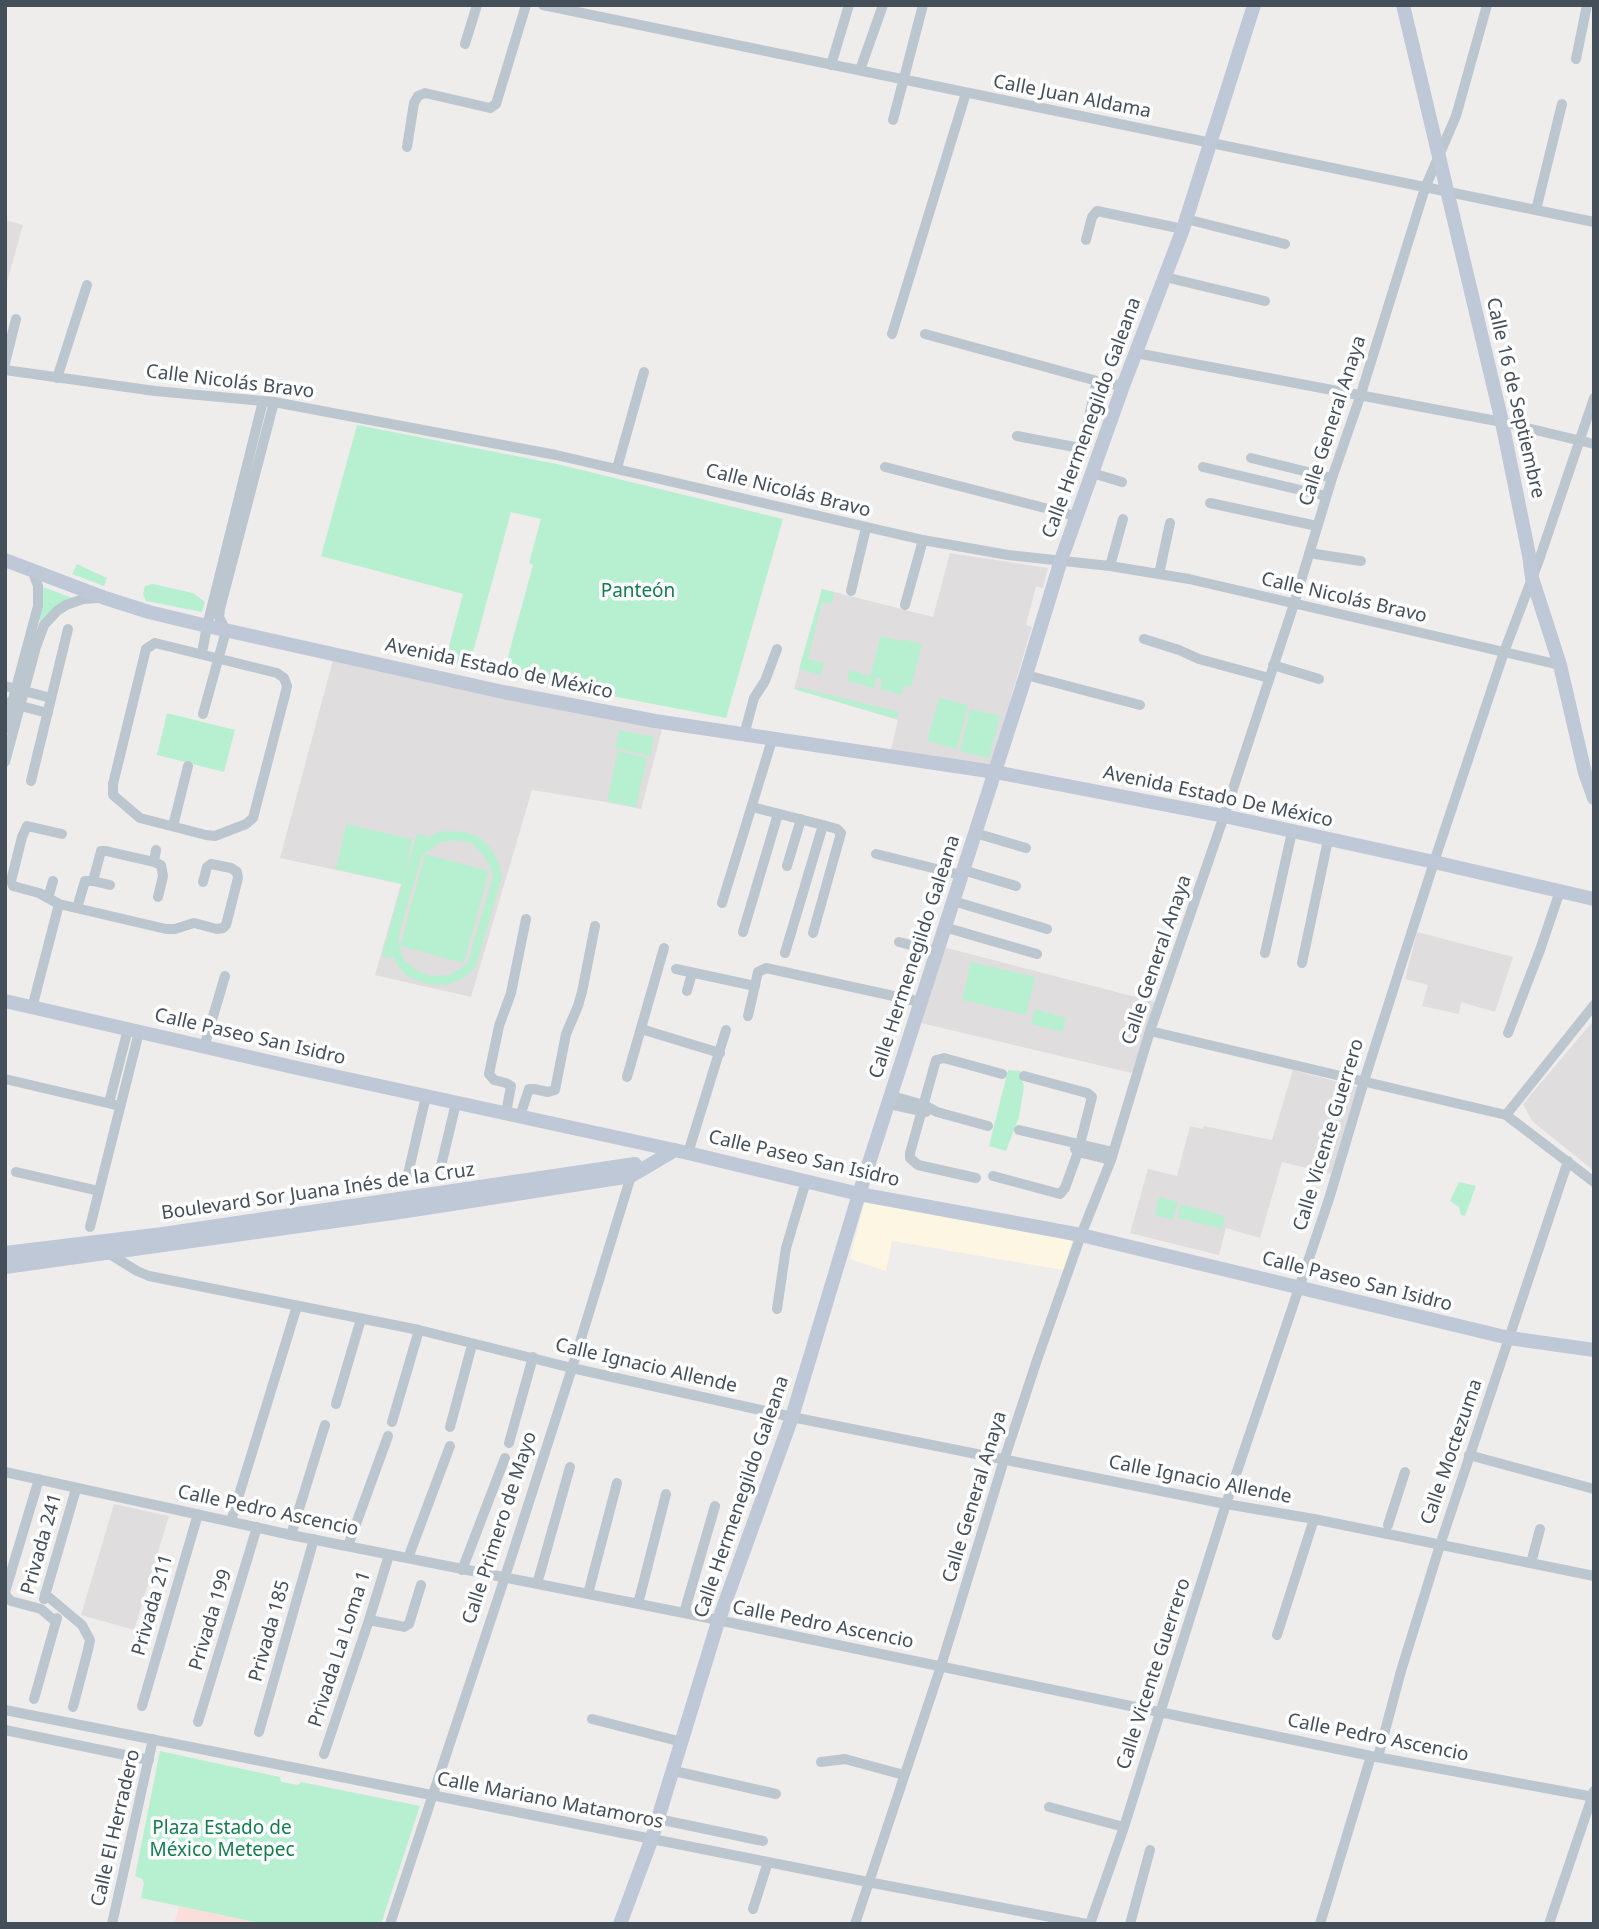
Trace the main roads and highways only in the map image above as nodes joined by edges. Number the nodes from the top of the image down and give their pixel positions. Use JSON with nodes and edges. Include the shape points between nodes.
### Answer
{"nodes":[{"id":1,"x":1255,"y":5,"type":"edge"},
{"id":2,"x":1402,"y":5,"type":"edge"},
{"id":3,"x":5,"y":560,"type":"edge"},
{"id":4,"x":995,"y":772,"type":"junction"},
{"id":5,"x":1594,"y":798,"type":"edge"},
{"id":6,"x":1594,"y":899,"type":"edge"},
{"id":7,"x":5,"y":1001,"type":"edge"},
{"id":8,"x":640,"y":1143,"type":"junction"},
{"id":9,"x":681,"y":1151,"type":"junction"},
{"id":10,"x":633,"y":1170,"type":"junction"},
{"id":11,"x":859,"y":1194,"type":"junction"},
{"id":12,"x":5,"y":1253,"type":"edge"},
{"id":13,"x":5,"y":1267,"type":"edge"},
{"id":14,"x":1594,"y":1350,"type":"edge"},
{"id":15,"x":620,"y":1924,"type":"edge"}],
"edges":[{"from":1,"to":4,"type":"main road","name":"Calle Hermenegildo Galeana","via":[[1185,224],[1061,560]]},
{"from":2,"to":5,"type":"main road","name":"Calle 16 de Septiembre","via":[[1502,422],[1532,578],[1560,664]]},
{"from":3,"to":4,"type":"main road","name":"Avenida Estado de México","via":[[106,598],[226,631],[539,699],[772,740]]},
{"from":4,"to":6,"type":"main road","name":"Avenida Estado De México","via":[[1224,816]]},
{"from":4,"to":11,"type":"main road","name":"Calle Hermenegildo Galeana"},
{"from":7,"to":8,"type":"main road","name":"Calle Paseo San Isidro"},
{"from":8,"to":9,"type":"main road","name":"Calle Paseo San Isidro"},
{"from":8,"to":10,"type":"main road","name":"Calle Primero de Mayo"},
{"from":9,"to":10,"type":"main road"},
{"from":9,"to":11,"type":"main road","name":"Calle Paseo San Isidro"},
{"from":10,"to":12,"type":"main road","name":"Boulevard Sor Juana Inés de la Cruz"},
{"from":10,"to":13,"type":"main road","name":"Boulevard Sor Juana Inés de la Cruz","via":[[420,1209]]},
{"from":11,"to":14,"type":"main road","name":"Calle Paseo San Isidro","via":[[1081,1235],[1509,1338]]},
{"from":11,"to":15,"type":"main road","name":"Calle Hermenegildo Galeana","via":[[792,1417],[718,1622],[674,1771]]}]}
